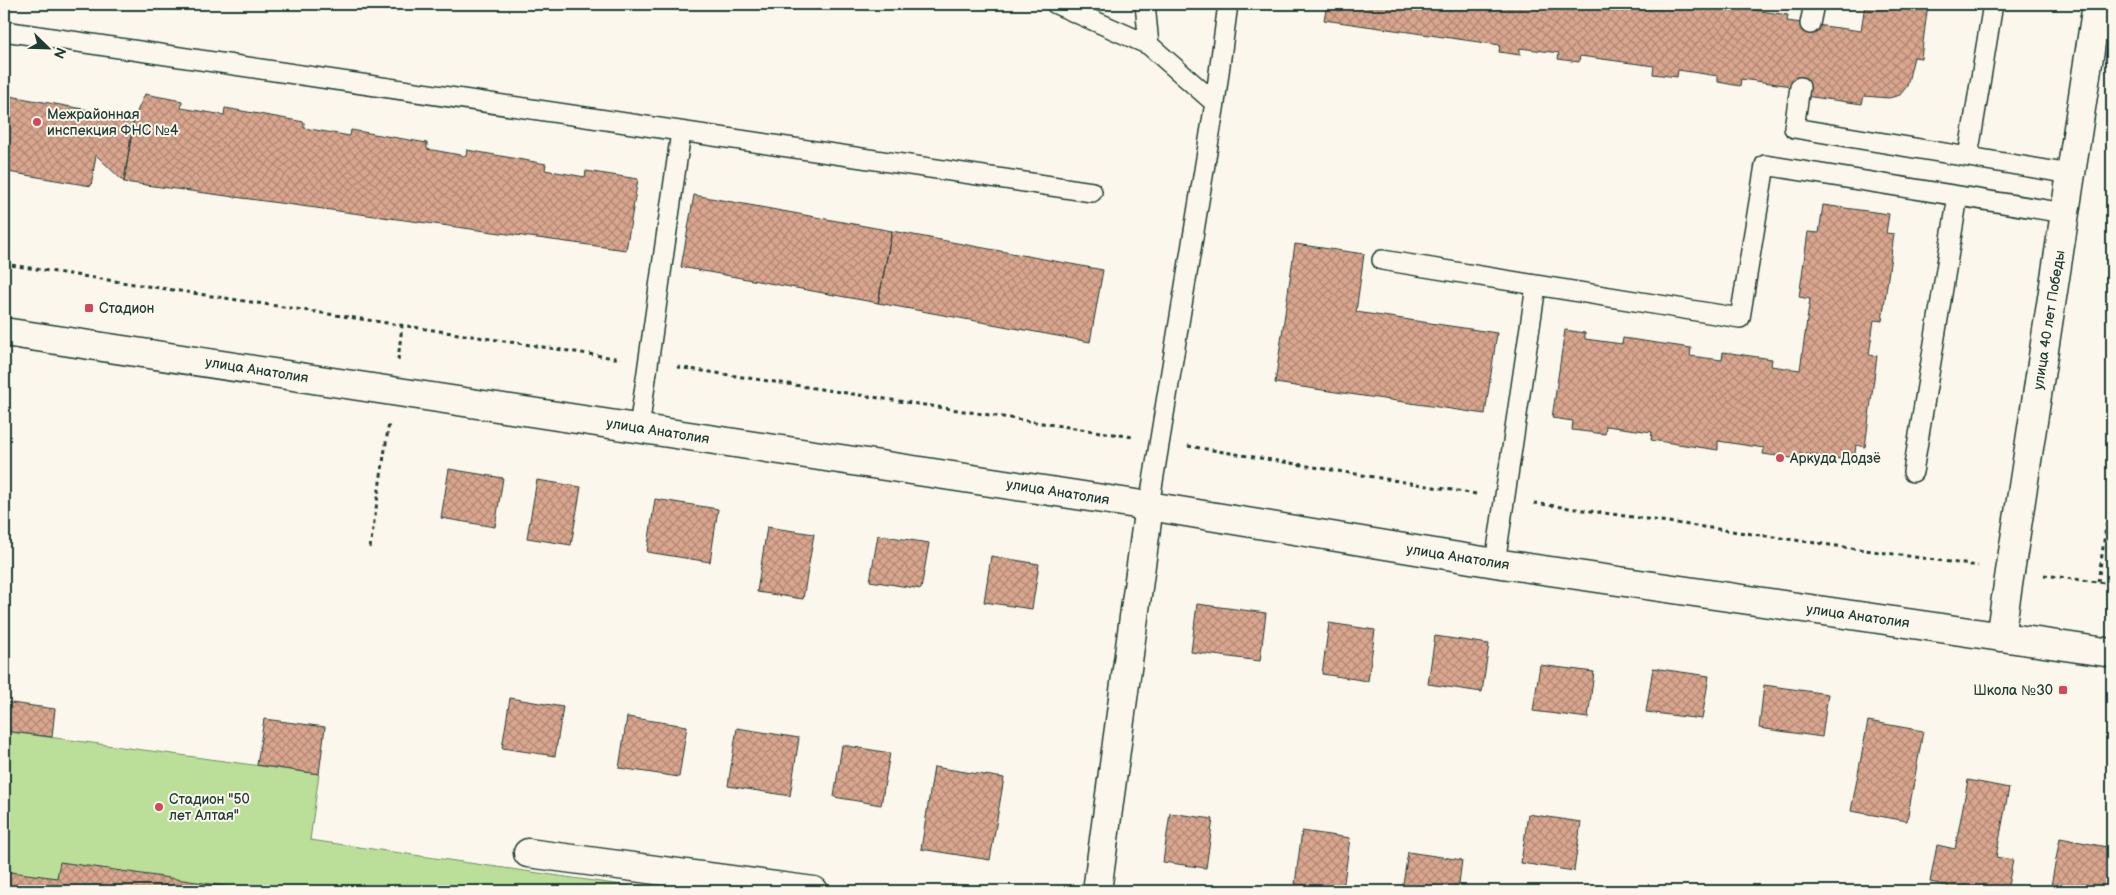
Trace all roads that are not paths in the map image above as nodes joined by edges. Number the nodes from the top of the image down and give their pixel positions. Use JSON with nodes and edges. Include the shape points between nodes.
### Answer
{"nodes":[{"id":1,"x":1056,"y":4,"type":"edge"},
{"id":2,"x":1145,"y":4,"type":"edge"},
{"id":3,"x":1228,"y":4,"type":"edge"},
{"id":4,"x":1814,"y":4,"type":"edge"},
{"id":5,"x":1993,"y":4,"type":"edge"},
{"id":6,"x":2097,"y":4,"type":"edge"},
{"id":7,"x":1810,"y":24,"type":"dead end"},
{"id":8,"x":4,"y":31,"type":"edge"},
{"id":9,"x":1149,"y":45,"type":"junction"},
{"id":10,"x":1800,"y":87,"type":"dead end"},
{"id":11,"x":1215,"y":102,"type":"junction"},
{"id":12,"x":681,"y":132,"type":"junction"},
{"id":13,"x":1968,"y":157,"type":"junction"},
{"id":14,"x":2071,"y":174,"type":"junction"},
{"id":15,"x":1092,"y":192,"type":"dead end"},
{"id":16,"x":1958,"y":196,"type":"junction"},
{"id":17,"x":2065,"y":213,"type":"junction"},
{"id":18,"x":1382,"y":260,"type":"dead end"},
{"id":19,"x":1536,"y":286,"type":"junction"},
{"id":20,"x":4,"y":332,"type":"edge"},
{"id":21,"x":639,"y":428,"type":"junction"},
{"id":22,"x":1913,"y":472,"type":"dead end"},
{"id":23,"x":1149,"y":506,"type":"junction"},
{"id":24,"x":1495,"y":563,"type":"junction"},
{"id":25,"x":2000,"y":637,"type":"junction"},
{"id":26,"x":2112,"y":653,"type":"edge"},
{"id":27,"x":528,"y":853,"type":"dead end"},
{"id":28,"x":814,"y":891,"type":"edge"},
{"id":29,"x":1097,"y":891,"type":"edge"}],
"edges":[{"from":1,"to":9,"type":"lane"},
{"from":2,"to":9,"type":"lane"},
{"from":3,"to":11,"type":"lane"},
{"from":4,"to":7,"type":"lane"},
{"from":5,"to":13,"type":"lane"},
{"from":6,"to":14,"type":"street","name":"улица 40 лет Победы"},
{"from":8,"to":12,"type":"lane"},
{"from":9,"to":11,"type":"lane"},
{"from":10,"to":13,"type":"lane","via":[[1794,128]]},
{"from":11,"to":23,"type":"lane"},
{"from":12,"to":15,"type":"lane"},
{"from":12,"to":21,"type":"lane"},
{"from":13,"to":14,"type":"lane"},
{"from":14,"to":17,"type":"street","name":"улица 40 лет Победы"},
{"from":16,"to":17,"type":"lane"},
{"from":16,"to":19,"type":"lane","via":[[1765,165],[1740,318]]},
{"from":16,"to":22,"type":"lane"},
{"from":17,"to":25,"type":"street","name":"улица 40 лет Победы"},
{"from":18,"to":19,"type":"lane"},
{"from":19,"to":24,"type":"lane"},
{"from":20,"to":21,"type":"street","name":"улица Анатолия"},
{"from":21,"to":23,"type":"street","name":"улица Анатолия"},
{"from":23,"to":24,"type":"street","name":"улица Анатолия"},
{"from":23,"to":29,"type":"street"},
{"from":24,"to":25,"type":"street","name":"улица Анатолия"},
{"from":25,"to":26,"type":"street","name":"улица Анатолия"},
{"from":27,"to":28,"type":"street"}]}
